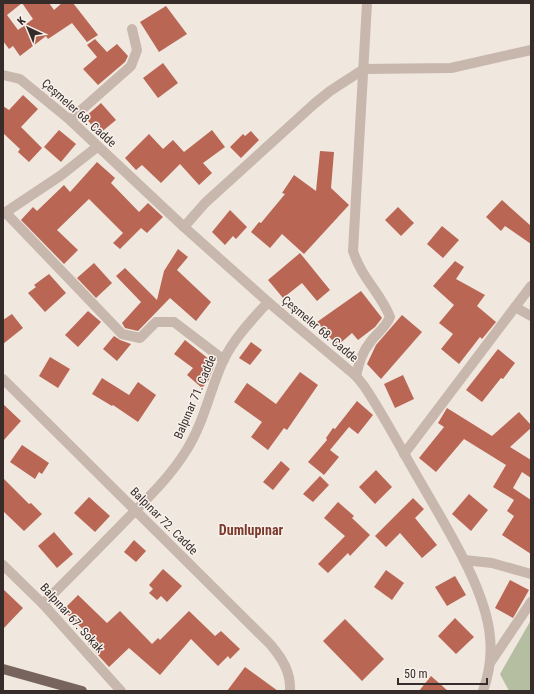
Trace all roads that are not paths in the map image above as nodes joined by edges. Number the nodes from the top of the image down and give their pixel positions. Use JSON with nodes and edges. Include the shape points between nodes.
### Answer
{"nodes":[{"id":1,"x":367,"y":3,"type":"edge"},
{"id":2,"x":132,"y":29,"type":"dead end"},
{"id":3,"x":531,"y":50,"type":"edge"},
{"id":4,"x":364,"y":69,"type":"junction"},
{"id":5,"x":3,"y":75,"type":"edge"},
{"id":6,"x":70,"y":120,"type":"junction"},
{"id":7,"x":97,"y":147,"type":"junction"},
{"id":8,"x":4,"y":213,"type":"edge"},
{"id":9,"x":184,"y":227,"type":"junction"},
{"id":10,"x":531,"y":286,"type":"edge"},
{"id":11,"x":268,"y":302,"type":"junction"},
{"id":12,"x":515,"y":307,"type":"junction"},
{"id":13,"x":531,"y":316,"type":"edge"},
{"id":14,"x":224,"y":360,"type":"junction"},
{"id":15,"x":356,"y":376,"type":"junction"},
{"id":16,"x":3,"y":379,"type":"edge"},
{"id":17,"x":404,"y":454,"type":"junction"},
{"id":18,"x":135,"y":511,"type":"junction"},
{"id":19,"x":464,"y":560,"type":"junction"},
{"id":20,"x":3,"y":564,"type":"edge"},
{"id":21,"x":531,"y":574,"type":"edge"},
{"id":22,"x":531,"y":602,"type":"edge"},
{"id":23,"x":43,"y":604,"type":"junction"},
{"id":24,"x":490,"y":663,"type":"junction"},
{"id":25,"x":3,"y":669,"type":"edge"},
{"id":26,"x":82,"y":691,"type":"edge"},
{"id":27,"x":120,"y":691,"type":"edge"},
{"id":28,"x":290,"y":691,"type":"edge"},
{"id":29,"x":483,"y":691,"type":"edge"}],
"edges":[{"from":1,"to":4,"type":"street"},
{"from":2,"to":6,"type":"street","via":[[137,50],[131,66]]},
{"from":3,"to":4,"type":"street","via":[[451,68]]},
{"from":4,"to":9,"type":"street","via":[[314,104],[205,203]]},
{"from":4,"to":15,"type":"street","via":[[353,251],[364,276],[385,305],[390,317],[366,349]]},
{"from":5,"to":6,"type":"street","name":"Çeşmeler 68. Cadde","via":[[20,80]]},
{"from":6,"to":7,"type":"street","name":"Çeşmeler 68. Cadde"},
{"from":7,"to":8,"type":"street","via":[[60,176]]},
{"from":7,"to":9,"type":"street","name":"Çeşmeler 68. Cadde"},
{"from":8,"to":14,"type":"street","via":[[122,334],[140,338],[156,322],[174,322]]},
{"from":9,"to":11,"type":"street","name":"Çeşmeler 68. Cadde"},
{"from":10,"to":12,"type":"street"},
{"from":11,"to":14,"type":"street","name":"Balpınar 71. Cadde","via":[[239,334]]},
{"from":11,"to":15,"type":"street","name":"Çeşmeler 68. Cadde"},
{"from":12,"to":13,"type":"street"},
{"from":12,"to":17,"type":"street"},
{"from":14,"to":18,"type":"street","name":"Balpınar 71. Cadde","via":[[196,433],[185,453]]},
{"from":15,"to":17,"type":"street","name":"Çeşmeler 68. Cadde","via":[[373,399]]},
{"from":16,"to":18,"type":"street","name":"Balpınar 72. Cadde"},
{"from":17,"to":19,"type":"street","name":"Çeşmeler 68. Cadde"},
{"from":18,"to":23,"type":"street","name":"Balpınar 71. Cadde"},
{"from":18,"to":28,"type":"street","name":"Balpınar 72. Cadde","via":[[270,644],[286,666]]},
{"from":19,"to":21,"type":"street"},
{"from":19,"to":24,"type":"street","name":"Çeşmeler 68. Cadde","via":[[486,615],[490,637]]},
{"from":20,"to":23,"type":"street","name":"Balpınar 67. Sokak"},
{"from":22,"to":24,"type":"street"},
{"from":23,"to":27,"type":"street","name":"Balpınar 67. Sokak"},
{"from":24,"to":29,"type":"street","name":"Çeşmeler 68. Cadde"},
{"from":25,"to":26,"type":"main road"}]}
